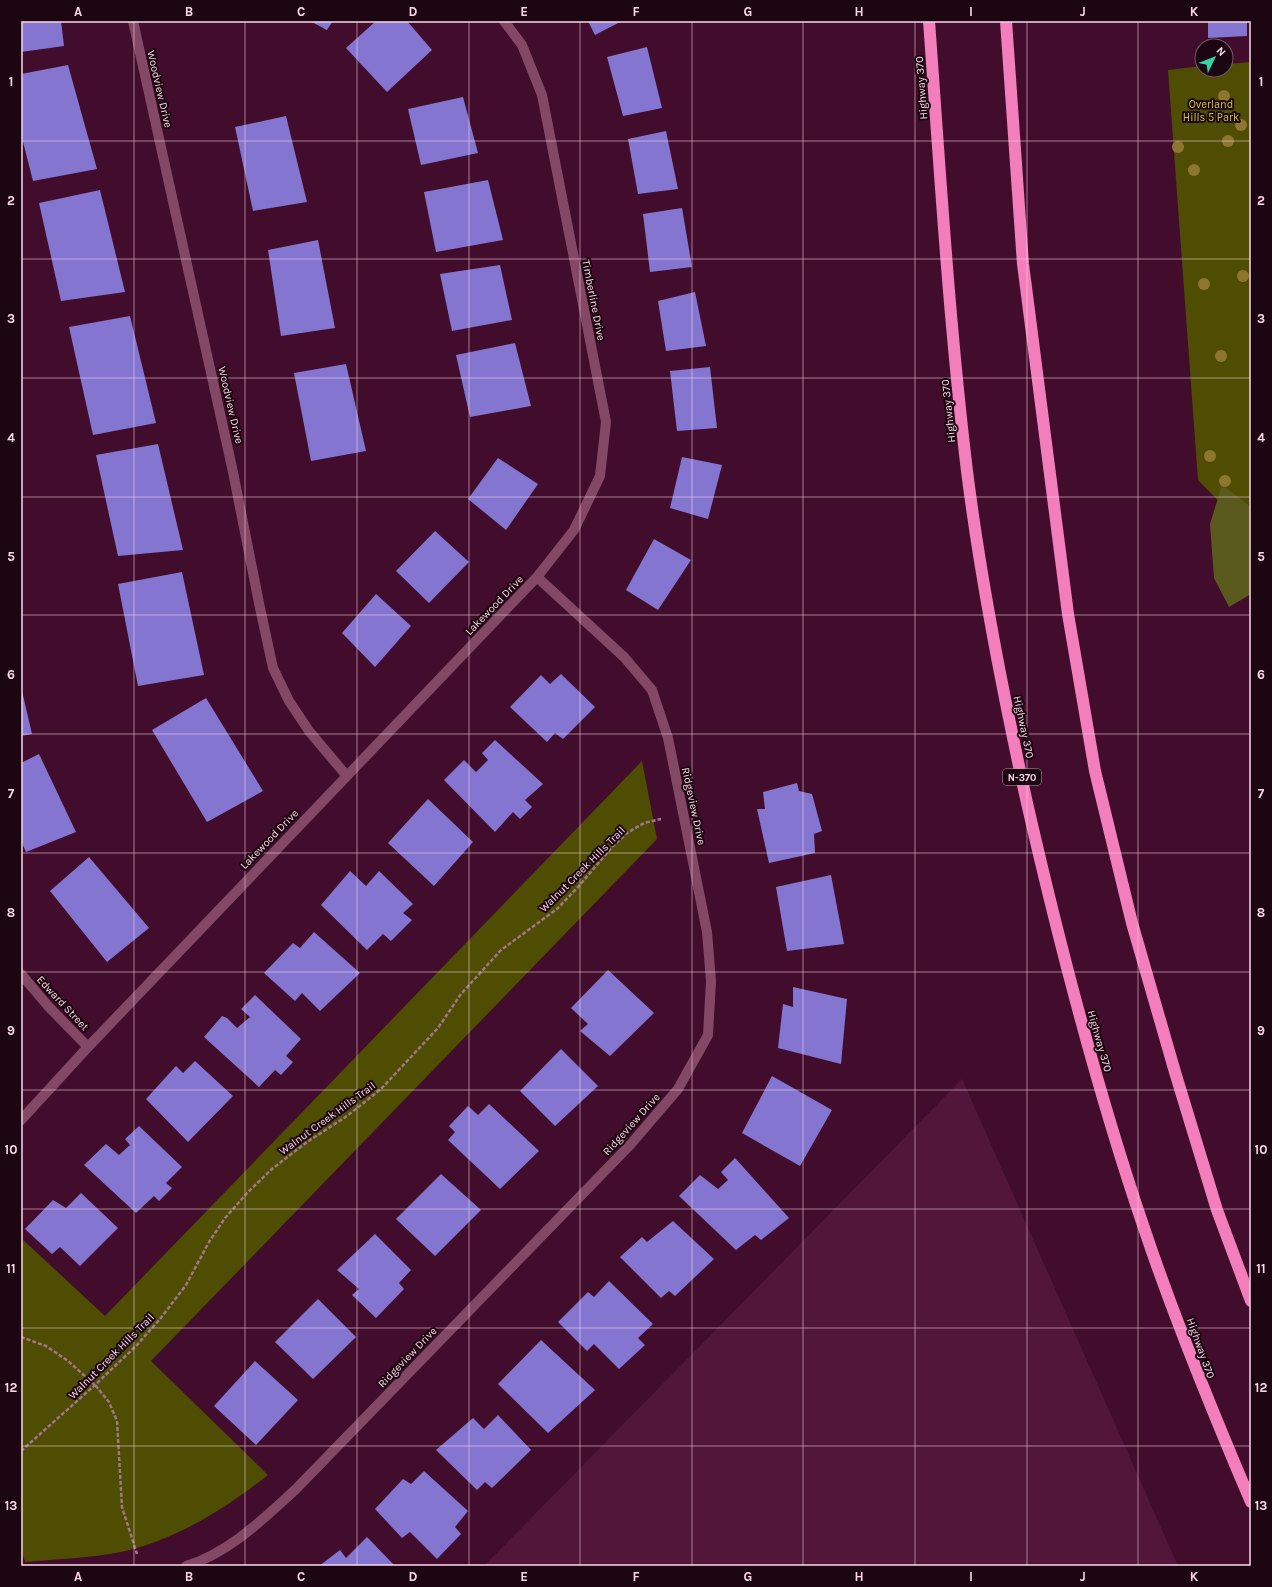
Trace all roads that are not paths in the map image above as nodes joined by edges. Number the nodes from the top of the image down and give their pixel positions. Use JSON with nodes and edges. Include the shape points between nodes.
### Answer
{"nodes":[{"id":1,"x":133,"y":21,"type":"edge"},
{"id":2,"x":504,"y":21,"type":"edge"},
{"id":3,"x":929,"y":21,"type":"edge"},
{"id":4,"x":1006,"y":21,"type":"edge"},
{"id":5,"x":537,"y":577,"type":"junction"},
{"id":6,"x":346,"y":775,"type":"junction"},
{"id":7,"x":21,"y":974,"type":"edge"},
{"id":8,"x":88,"y":1047,"type":"junction"},
{"id":9,"x":21,"y":1120,"type":"edge"},
{"id":10,"x":1251,"y":1301,"type":"edge"},
{"id":11,"x":1251,"y":1502,"type":"edge"},
{"id":12,"x":186,"y":1566,"type":"edge"}],
"edges":[{"from":1,"to":6,"type":"street","name":"Woodview Drive","via":[[233,472],[273,668],[289,701],[308,731]]},
{"from":2,"to":5,"type":"street","name":"Timberline Drive","via":[[522,45],[542,95],[606,422],[600,476],[574,530]]},
{"from":3,"to":11,"type":"highway","name":"Highway 370","number":"N-370","via":[[944,227],[967,472],[1006,707],[1044,879],[1088,1050],[1144,1231],[1208,1401]]},
{"from":4,"to":10,"type":"highway","via":[[1023,264],[1068,614],[1095,771],[1132,923],[1175,1072],[1217,1210]]},
{"from":5,"to":6,"type":"street","name":"Lakewood Drive"},
{"from":5,"to":12,"type":"street","name":"Ridgeview Drive","via":[[624,657],[652,690],[668,738],[707,932],[711,981],[708,1035],[678,1089],[630,1145],[296,1490],[252,1529],[204,1560]]},
{"from":6,"to":8,"type":"street","name":"Lakewood Drive"},
{"from":7,"to":8,"type":"street","name":"Edward Street"},
{"from":8,"to":9,"type":"street","name":"Lakewood Drive"}]}
